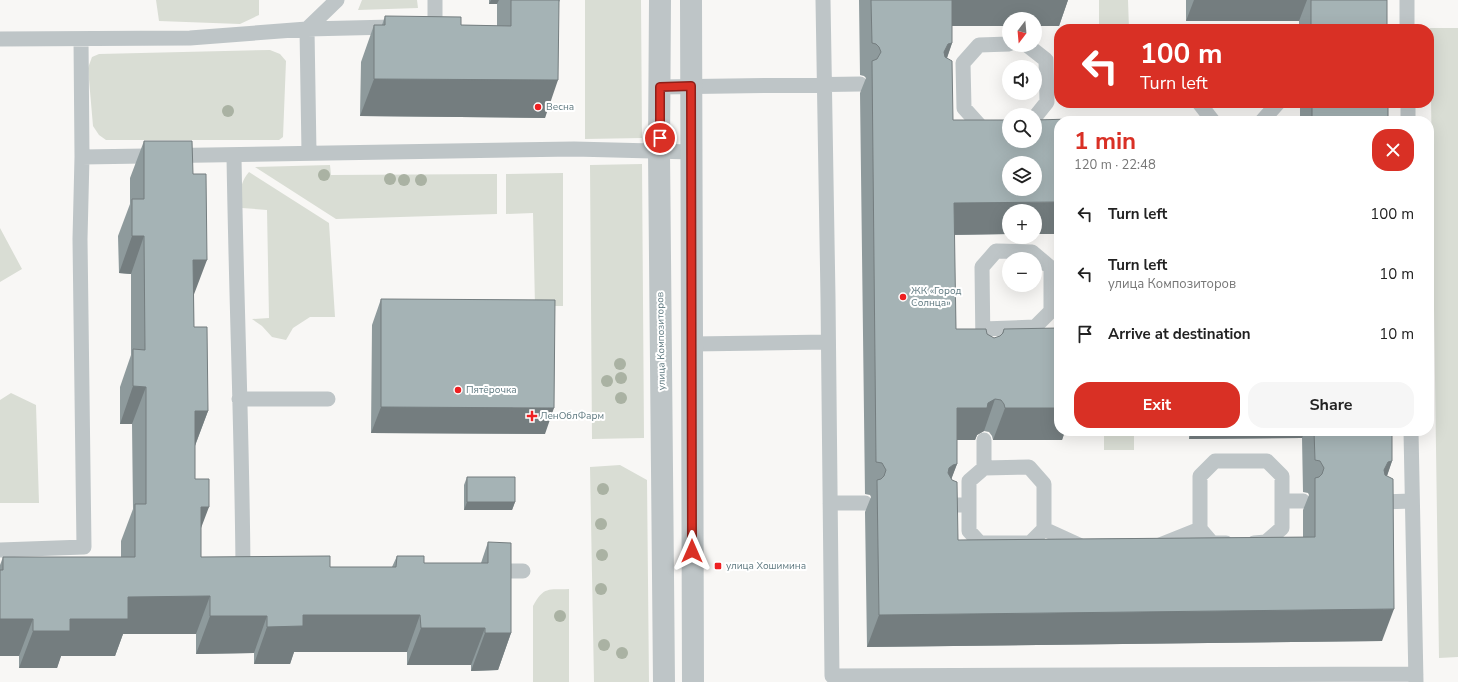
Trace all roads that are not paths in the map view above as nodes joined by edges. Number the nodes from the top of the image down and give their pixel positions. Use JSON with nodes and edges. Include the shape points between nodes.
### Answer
{"nodes":[{"id":1,"x":337,"y":0,"type":"edge"},
{"id":2,"x":435,"y":0,"type":"edge"},
{"id":3,"x":660,"y":0,"type":"edge"},
{"id":4,"x":691,"y":0,"type":"edge"},
{"id":5,"x":822,"y":0,"type":"edge"},
{"id":6,"x":1407,"y":0,"type":"edge"},
{"id":7,"x":1407,"y":24,"type":"edge"},
{"id":8,"x":307,"y":29,"type":"junction"},
{"id":9,"x":0,"y":39,"type":"edge"},
{"id":10,"x":82,"y":39,"type":"junction"},
{"id":11,"x":1002,"y":44,"type":"edge"},
{"id":12,"x":1036,"y":52,"type":"edge"},
{"id":13,"x":963,"y":83,"type":"junction"},
{"id":14,"x":860,"y":84,"type":"dead end"},
{"id":15,"x":948,"y":84,"type":"edge"},
{"id":16,"x":824,"y":85,"type":"junction"},
{"id":17,"x":691,"y":86,"type":"junction"},
{"id":18,"x":660,"y":87,"type":"junction"},
{"id":19,"x":1042,"y":108,"type":"edge"},
{"id":20,"x":1203,"y":108,"type":"edge"},
{"id":21,"x":1274,"y":108,"type":"edge"},
{"id":22,"x":1209,"y":116,"type":"edge"},
{"id":23,"x":1266,"y":116,"type":"edge"},
{"id":24,"x":1002,"y":128,"type":"edge"},
{"id":25,"x":659,"y":152,"type":"junction"},
{"id":26,"x":692,"y":152,"type":"junction"},
{"id":27,"x":308,"y":153,"type":"junction"},
{"id":28,"x":234,"y":155,"type":"junction"},
{"id":29,"x":82,"y":157,"type":"junction"},
{"id":30,"x":983,"y":329,"type":"junction"},
{"id":31,"x":828,"y":342,"type":"junction"},
{"id":32,"x":692,"y":344,"type":"junction"},
{"id":33,"x":983,"y":361,"type":"edge"},
{"id":34,"x":239,"y":399,"type":"junction"},
{"id":35,"x":328,"y":399,"type":"dead end"},
{"id":36,"x":1411,"y":436,"type":"edge"},
{"id":37,"x":984,"y":440,"type":"dead end"},
{"id":38,"x":984,"y":468,"type":"junction"},
{"id":39,"x":1282,"y":501,"type":"junction"},
{"id":40,"x":1303,"y":501,"type":"dead end"},
{"id":41,"x":865,"y":502,"type":"dead end"},
{"id":42,"x":1381,"y":502,"type":"edge"},
{"id":43,"x":1412,"y":502,"type":"junction"},
{"id":44,"x":830,"y":503,"type":"junction"},
{"id":45,"x":945,"y":505,"type":"edge"},
{"id":46,"x":969,"y":505,"type":"junction"},
{"id":47,"x":1044,"y":529,"type":"junction"},
{"id":48,"x":1200,"y":529,"type":"junction"},
{"id":49,"x":0,"y":550,"type":"edge"},
{"id":50,"x":1160,"y":561,"type":"edge"},
{"id":51,"x":1080,"y":562,"type":"edge"},
{"id":52,"x":262,"y":569,"type":"edge"},
{"id":53,"x":476,"y":571,"type":"edge"},
{"id":54,"x":523,"y":571,"type":"dead end"},
{"id":55,"x":1416,"y":678,"type":"edge"},
{"id":56,"x":664,"y":682,"type":"edge"},
{"id":57,"x":693,"y":682,"type":"edge"}],
"edges":[{"from":1,"to":8,"type":"lane"},
{"from":2,"to":8,"type":"lane","via":[[435,26]]},
{"from":3,"to":18,"type":"street","name":"улица Композиторов"},
{"from":4,"to":17,"type":"street"},
{"from":5,"to":16,"type":"lane"},
{"from":6,"to":7,"type":"lane"},
{"from":8,"to":10,"type":"lane","via":[[190,38]]},
{"from":8,"to":27,"type":"lane"},
{"from":9,"to":10,"type":"lane"},
{"from":10,"to":29,"type":"lane"},
{"from":11,"to":13,"type":"lane","via":[[979,45],[963,63]]},
{"from":12,"to":19,"type":"lane","via":[[1046,60],[1047,102]]},
{"from":13,"to":15,"type":"lane"},
{"from":13,"to":24,"type":"lane","via":[[964,108],[982,128]]},
{"from":14,"to":16,"type":"lane"},
{"from":16,"to":17,"type":"lane"},
{"from":16,"to":31,"type":"lane"},
{"from":17,"to":18,"type":"lane"},
{"from":17,"to":26,"type":"street"},
{"from":18,"to":25,"type":"street","name":"улица Композиторов"},
{"from":20,"to":22,"type":"lane"},
{"from":21,"to":23,"type":"lane"},
{"from":25,"to":26,"type":"lane"},
{"from":25,"to":27,"type":"lane","via":[[574,149]]},
{"from":25,"to":56,"type":"street","name":"улица Композиторов"},
{"from":26,"to":32,"type":"street"},
{"from":27,"to":28,"type":"lane"},
{"from":28,"to":29,"type":"lane"},
{"from":28,"to":34,"type":"lane"},
{"from":29,"to":49,"type":"lane","via":[[80,239],[84,547]]},
{"from":30,"to":30,"type":"lane","via":[[982,267],[996,251],[1032,252],[1051,268],[1051,311],[1035,327]]},
{"from":30,"to":33,"type":"lane"},
{"from":31,"to":32,"type":"lane"},
{"from":31,"to":44,"type":"lane"},
{"from":32,"to":57,"type":"street"},
{"from":34,"to":35,"type":"lane"},
{"from":34,"to":52,"type":"lane","via":[[242,569]]},
{"from":36,"to":43,"type":"lane"},
{"from":37,"to":38,"type":"lane"},
{"from":38,"to":46,"type":"lane","via":[[969,480]]},
{"from":38,"to":47,"type":"lane","via":[[1029,467],[1044,484]]},
{"from":39,"to":40,"type":"lane"},
{"from":39,"to":48,"type":"lane","via":[[1282,528],[1266,542],[1212,543]]},
{"from":39,"to":48,"type":"lane","via":[[1282,476],[1268,461],[1215,461],[1200,476]]},
{"from":41,"to":44,"type":"lane"},
{"from":42,"to":43,"type":"lane"},
{"from":43,"to":55,"type":"lane"},
{"from":44,"to":55,"type":"lane","via":[[832,676]]},
{"from":45,"to":46,"type":"lane"},
{"from":46,"to":47,"type":"lane","via":[[969,531],[980,543],[1030,543]]},
{"from":47,"to":51,"type":"lane","via":[[1079,545]]},
{"from":48,"to":50,"type":"lane","via":[[1160,545]]},
{"from":53,"to":54,"type":"lane"}]}
